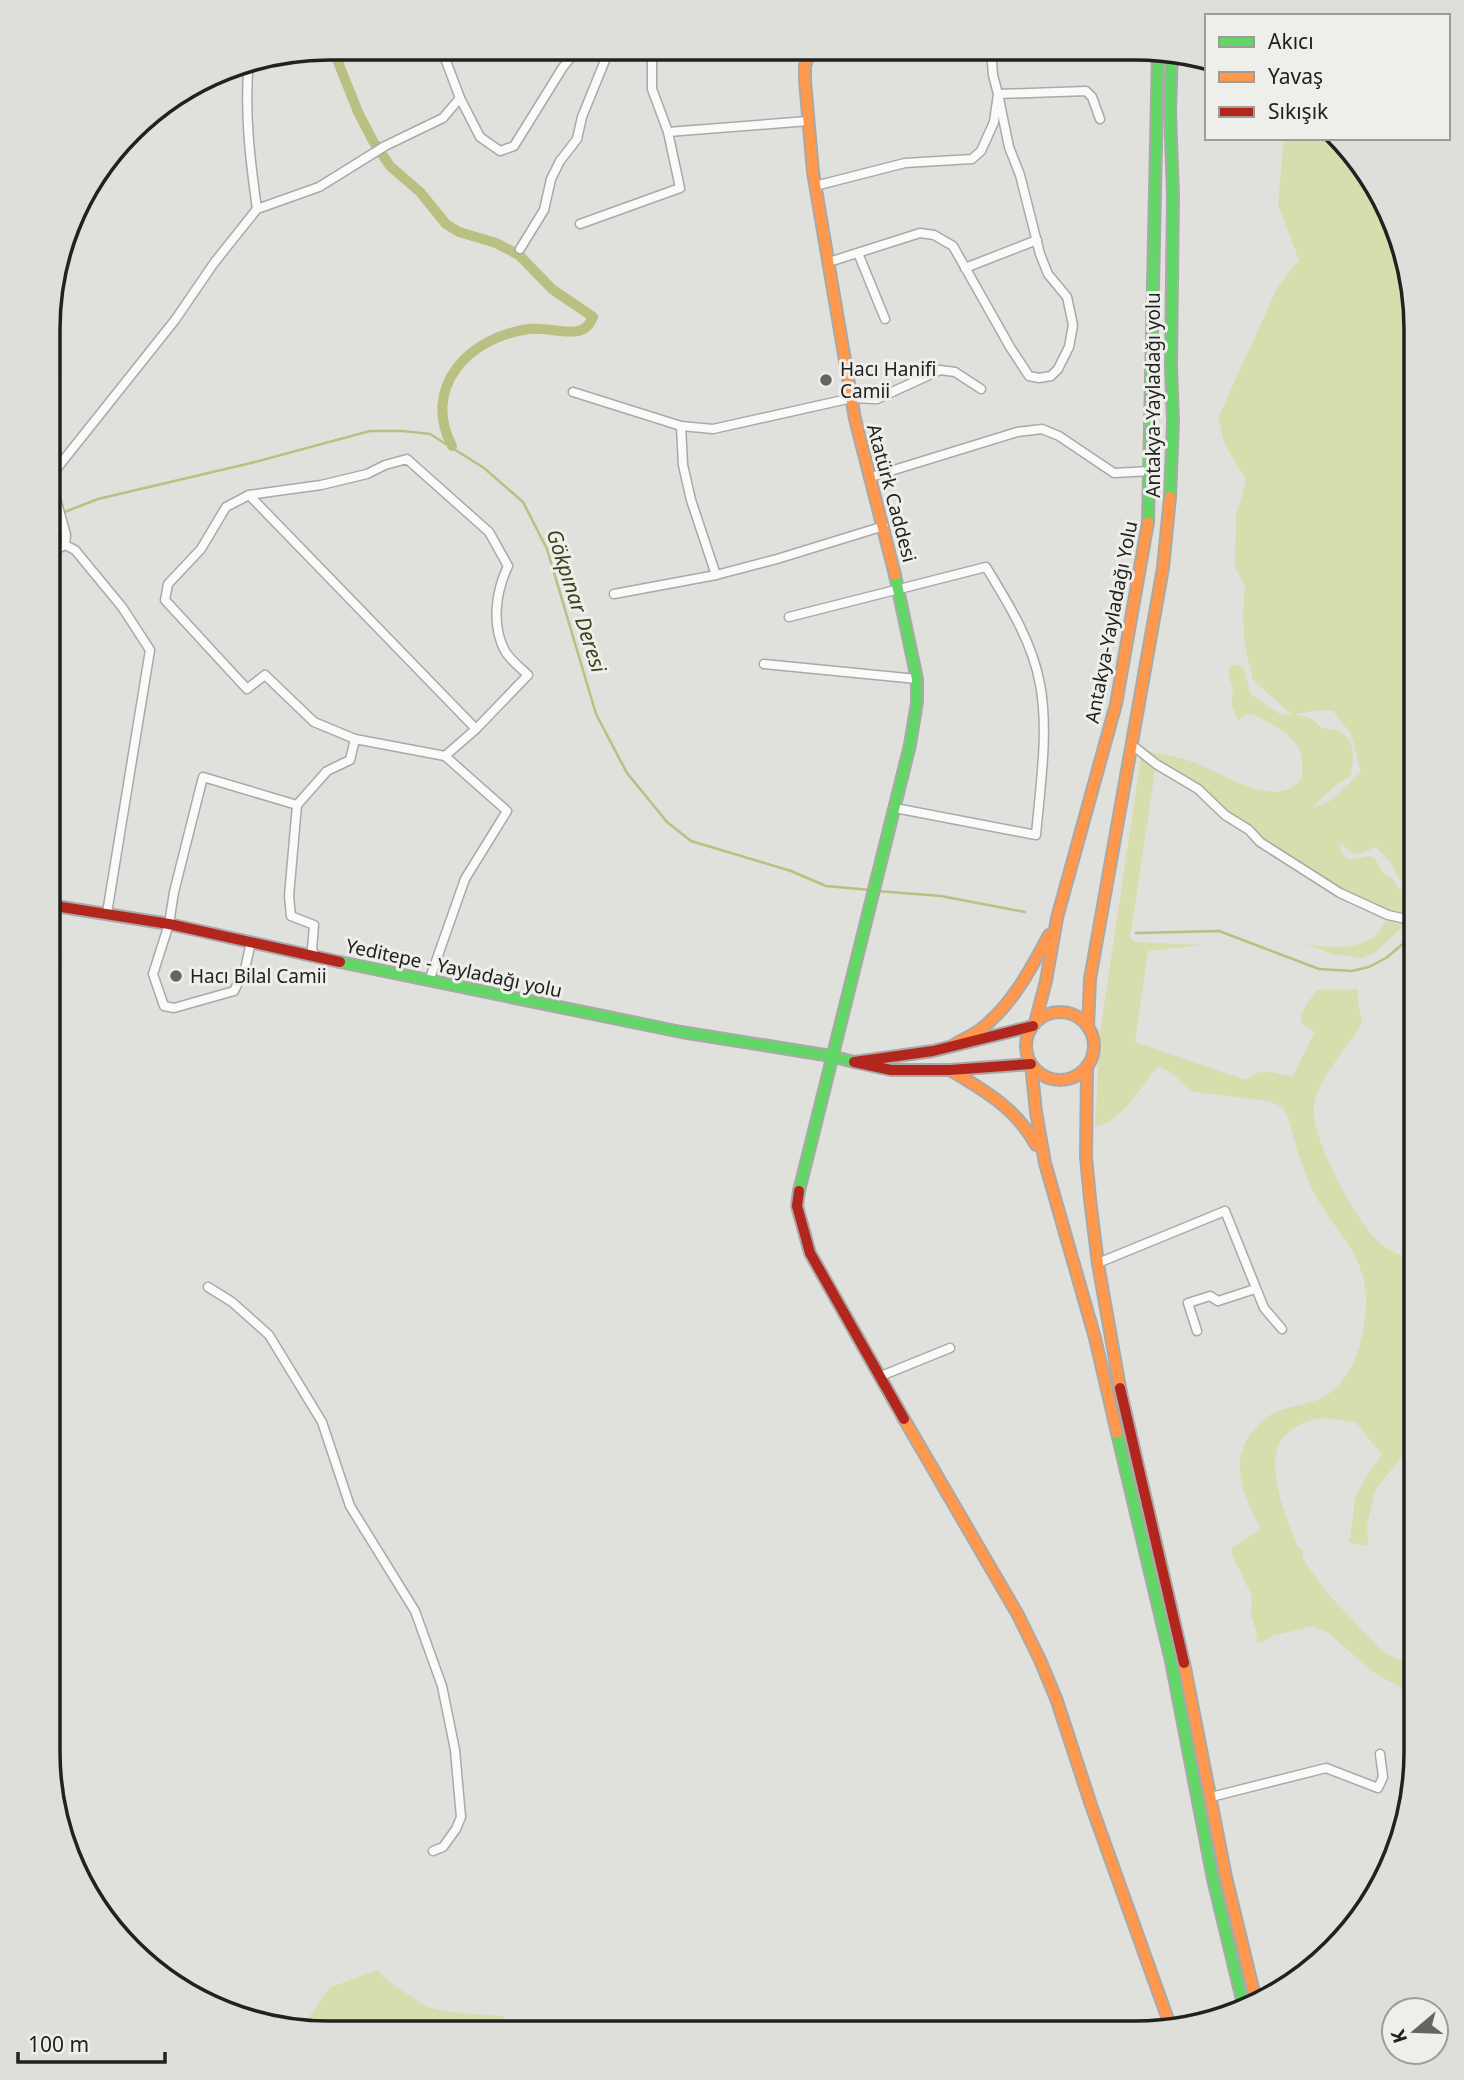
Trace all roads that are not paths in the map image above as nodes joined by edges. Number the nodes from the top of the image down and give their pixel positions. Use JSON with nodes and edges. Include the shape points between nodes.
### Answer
{"nodes":[{"id":1,"x":446,"y":60,"type":"edge"},
{"id":2,"x":569,"y":60,"type":"edge"},
{"id":3,"x":605,"y":60,"type":"edge"},
{"id":4,"x":652,"y":60,"type":"edge"},
{"id":5,"x":807,"y":60,"type":"edge"},
{"id":6,"x":992,"y":60,"type":"edge"},
{"id":7,"x":1158,"y":61,"type":"edge"},
{"id":8,"x":1172,"y":62,"type":"edge"},
{"id":9,"x":248,"y":72,"type":"edge"},
{"id":10,"x":998,"y":94,"type":"junction"},
{"id":11,"x":460,"y":98,"type":"junction"},
{"id":12,"x":1100,"y":119,"type":"dead end"},
{"id":13,"x":808,"y":121,"type":"junction"},
{"id":14,"x":668,"y":132,"type":"junction"},
{"id":15,"x":815,"y":186,"type":"junction"},
{"id":16,"x":257,"y":209,"type":"junction"},
{"id":17,"x":580,"y":224,"type":"dead end"},
{"id":18,"x":1037,"y":240,"type":"junction"},
{"id":19,"x":520,"y":248,"type":"dead end"},
{"id":20,"x":858,"y":253,"type":"junction"},
{"id":21,"x":829,"y":262,"type":"junction"},
{"id":22,"x":965,"y":268,"type":"junction"},
{"id":23,"x":885,"y":319,"type":"dead end"},
{"id":24,"x":981,"y":389,"type":"dead end"},
{"id":25,"x":573,"y":392,"type":"dead end"},
{"id":26,"x":852,"y":398,"type":"junction"},
{"id":27,"x":681,"y":426,"type":"junction"},
{"id":28,"x":60,"y":464,"type":"edge"},
{"id":29,"x":1151,"y":471,"type":"junction"},
{"id":30,"x":871,"y":477,"type":"junction"},
{"id":31,"x":249,"y":495,"type":"junction"},
{"id":32,"x":60,"y":515,"type":"edge"},
{"id":33,"x":884,"y":526,"type":"junction"},
{"id":34,"x":66,"y":540,"type":"junction"},
{"id":35,"x":60,"y":545,"type":"edge"},
{"id":36,"x":716,"y":575,"type":"junction"},
{"id":37,"x":898,"y":589,"type":"junction"},
{"id":38,"x":614,"y":594,"type":"dead end"},
{"id":39,"x":789,"y":617,"type":"dead end"},
{"id":40,"x":764,"y":664,"type":"dead end"},
{"id":41,"x":917,"y":679,"type":"junction"},
{"id":42,"x":476,"y":729,"type":"junction"},
{"id":43,"x":355,"y":739,"type":"junction"},
{"id":44,"x":1130,"y":744,"type":"junction"},
{"id":45,"x":445,"y":756,"type":"junction"},
{"id":46,"x":298,"y":806,"type":"junction"},
{"id":47,"x":895,"y":808,"type":"junction"},
{"id":48,"x":60,"y":907,"type":"edge"},
{"id":49,"x":107,"y":913,"type":"junction"},
{"id":50,"x":1405,"y":917,"type":"edge"},
{"id":51,"x":1057,"y":918,"type":"junction"},
{"id":52,"x":169,"y":924,"type":"junction"},
{"id":53,"x":251,"y":942,"type":"junction"},
{"id":54,"x":315,"y":957,"type":"junction"},
{"id":55,"x":429,"y":981,"type":"junction"},
{"id":56,"x":1034,"y":1024,"type":"junction"},
{"id":57,"x":1088,"y":1027,"type":"junction"},
{"id":58,"x":952,"y":1046,"type":"junction"},
{"id":59,"x":831,"y":1056,"type":"junction"},
{"id":60,"x":854,"y":1062,"type":"junction"},
{"id":61,"x":1031,"y":1064,"type":"junction"},
{"id":62,"x":1087,"y":1066,"type":"junction"},
{"id":63,"x":950,"y":1070,"type":"junction"},
{"id":64,"x":1045,"y":1163,"type":"junction"},
{"id":65,"x":1098,"y":1264,"type":"junction"},
{"id":66,"x":208,"y":1287,"type":"dead end"},
{"id":67,"x":1255,"y":1289,"type":"junction"},
{"id":68,"x":1282,"y":1329,"type":"dead end"},
{"id":69,"x":1197,"y":1331,"type":"dead end"},
{"id":70,"x":950,"y":1348,"type":"dead end"},
{"id":71,"x":881,"y":1376,"type":"junction"},
{"id":72,"x":1380,"y":1754,"type":"dead end"},
{"id":73,"x":1212,"y":1797,"type":"junction"},
{"id":74,"x":433,"y":1851,"type":"dead end"},
{"id":75,"x":1253,"y":1993,"type":"edge"},
{"id":76,"x":1242,"y":1998,"type":"edge"},
{"id":77,"x":1168,"y":2018,"type":"edge"}],
"edges":[{"from":1,"to":11,"type":"street"},
{"from":2,"to":11,"type":"street","via":[[514,146],[500,151],[480,137]]},
{"from":3,"to":19,"type":"street","via":[[577,139],[551,179],[544,209]]},
{"from":4,"to":14,"type":"street","via":[[652,89]]},
{"from":5,"to":13,"type":"main road","name":"Atatürk Caddesi"},
{"from":6,"to":10,"type":"street"},
{"from":7,"to":29,"type":"main road","name":"Antakya-Yayladağı Yolu"},
{"from":8,"to":44,"type":"main road","name":"Antakya-Yayladağı yolu","via":[[1170,506]]},
{"from":9,"to":16,"type":"street","via":[[249,150]]},
{"from":10,"to":12,"type":"street","via":[[1086,91]]},
{"from":10,"to":15,"type":"street","via":[[994,122],[981,151],[972,159],[905,163]]},
{"from":10,"to":18,"type":"street"},
{"from":11,"to":16,"type":"street","via":[[443,118],[385,146],[319,187]]},
{"from":13,"to":14,"type":"street"},
{"from":13,"to":15,"type":"main road","name":"Atatürk Caddesi"},
{"from":14,"to":17,"type":"street","via":[[680,188]]},
{"from":15,"to":21,"type":"main road","name":"Atatürk Caddesi"},
{"from":16,"to":28,"type":"street"},
{"from":18,"to":22,"type":"street"},
{"from":18,"to":22,"type":"street","via":[[1048,274],[1067,297],[1073,325],[1069,347],[1051,376],[1029,376]]},
{"from":20,"to":21,"type":"street"},
{"from":20,"to":22,"type":"street","via":[[920,233],[953,246]]},
{"from":20,"to":23,"type":"street"},
{"from":21,"to":26,"type":"main road","name":"Atatürk Caddesi"},
{"from":24,"to":26,"type":"street","via":[[956,372],[940,370],[877,399]]},
{"from":25,"to":27,"type":"street"},
{"from":26,"to":27,"type":"street","via":[[713,429]]},
{"from":26,"to":30,"type":"main road","name":"Atatürk Caddesi"},
{"from":27,"to":36,"type":"street","via":[[691,500]]},
{"from":29,"to":30,"type":"street","via":[[1114,472],[1042,429],[1004,436]]},
{"from":29,"to":51,"type":"main road","name":"Antakya-Yayladağı Yolu","via":[[1148,529],[1116,704]]},
{"from":30,"to":33,"type":"main road","name":"Atatürk Caddesi"},
{"from":31,"to":42,"type":"street"},
{"from":31,"to":42,"type":"street","via":[[321,485],[407,459],[489,532],[508,566],[500,583],[496,619],[506,652],[528,676]]},
{"from":31,"to":43,"type":"street","via":[[226,507],[201,549],[168,584],[165,600],[247,689],[265,675],[314,722]]},
{"from":32,"to":34,"type":"street"},
{"from":33,"to":36,"type":"street"},
{"from":33,"to":37,"type":"main road","name":"Atatürk Caddesi"},
{"from":34,"to":35,"type":"street"},
{"from":34,"to":49,"type":"street","via":[[122,607],[150,650]]},
{"from":36,"to":38,"type":"street"},
{"from":37,"to":39,"type":"street"},
{"from":37,"to":41,"type":"main road","name":"Atatürk Caddesi"},
{"from":37,"to":47,"type":"street","via":[[986,567],[1019,622],[1040,683],[1043,718],[1036,835]]},
{"from":40,"to":41,"type":"street"},
{"from":41,"to":47,"type":"main road","name":"Atatürk Caddesi","via":[[914,723]]},
{"from":42,"to":45,"type":"street"},
{"from":43,"to":45,"type":"street"},
{"from":43,"to":46,"type":"street","via":[[350,760],[327,771]]},
{"from":44,"to":50,"type":"street","via":[[1198,789],[1260,842],[1340,893],[1388,915]]},
{"from":44,"to":57,"type":"main road","name":"Antakya-Yayladağı yolu","via":[[1090,979]]},
{"from":45,"to":55,"type":"street","via":[[507,811],[465,879]]},
{"from":46,"to":52,"type":"street","via":[[203,777]]},
{"from":46,"to":54,"type":"street","via":[[291,916],[314,925]]},
{"from":47,"to":59,"type":"main road","name":"Atatürk Caddesi"},
{"from":48,"to":49,"type":"main road","name":"Yeditepe - Yayladağı yolu"},
{"from":49,"to":52,"type":"main road","name":"Yeditepe - Yayladağı yolu"},
{"from":51,"to":56,"type":"main road","name":"Antakya-Yayladağı Yolu"},
{"from":51,"to":58,"type":"main road","via":[[1033,966],[999,1012]]},
{"from":52,"to":53,"type":"main road","name":"Yeditepe - Yayladağı yolu"},
{"from":52,"to":53,"type":"street","via":[[153,974],[164,1006],[174,1008],[234,991]]},
{"from":53,"to":54,"type":"main road","name":"Yeditepe - Yayladağı yolu"},
{"from":54,"to":55,"type":"main road","name":"Yeditepe - Yayladağı yolu"},
{"from":55,"to":59,"type":"main road","name":"Yeditepe - Yayladağı yolu"},
{"from":56,"to":57,"type":"main road","via":[[1062,1012]]},
{"from":56,"to":58,"type":"main road","name":"Yeditepe - Yayladağı yolu"},
{"from":56,"to":61,"type":"main road","via":[[1026,1050]]},
{"from":57,"to":62,"type":"main road","via":[[1094,1046]]},
{"from":58,"to":60,"type":"main road","name":"Yeditepe - Yayladağı yolu"},
{"from":59,"to":60,"type":"main road","name":"Yeditepe - Yayladağı yolu"},
{"from":59,"to":71,"type":"main road","name":"Atatürk Caddesi","via":[[797,1206],[810,1253]]},
{"from":60,"to":63,"type":"main road","name":"Yeditepe - Yayladağı yolu","via":[[891,1070]]},
{"from":61,"to":62,"type":"main road","via":[[1057,1080],[1074,1077]]},
{"from":61,"to":63,"type":"main road","name":"Yeditepe - Yayladağı yolu"},
{"from":61,"to":64,"type":"main road"},
{"from":62,"to":65,"type":"main road","via":[[1086,1157]]},
{"from":63,"to":64,"type":"main road","via":[[1007,1105],[1031,1133]]},
{"from":64,"to":76,"type":"main road","via":[[1095,1338],[1171,1661],[1213,1879]]},
{"from":65,"to":67,"type":"street","via":[[1225,1211]]},
{"from":65,"to":73,"type":"main road","via":[[1125,1413]]},
{"from":66,"to":74,"type":"street","via":[[269,1335],[322,1422],[350,1506],[415,1611],[442,1686],[455,1750],[461,1817],[443,1847]]},
{"from":67,"to":68,"type":"street","via":[[1268,1316]]},
{"from":67,"to":69,"type":"street","via":[[1218,1301],[1210,1296],[1188,1303]]},
{"from":70,"to":71,"type":"street"},
{"from":71,"to":77,"type":"main road","name":"Atatürk Caddesi","via":[[1040,1660]]},
{"from":72,"to":73,"type":"street","via":[[1383,1777],[1378,1788],[1326,1768]]},
{"from":73,"to":75,"type":"main road"}]}
